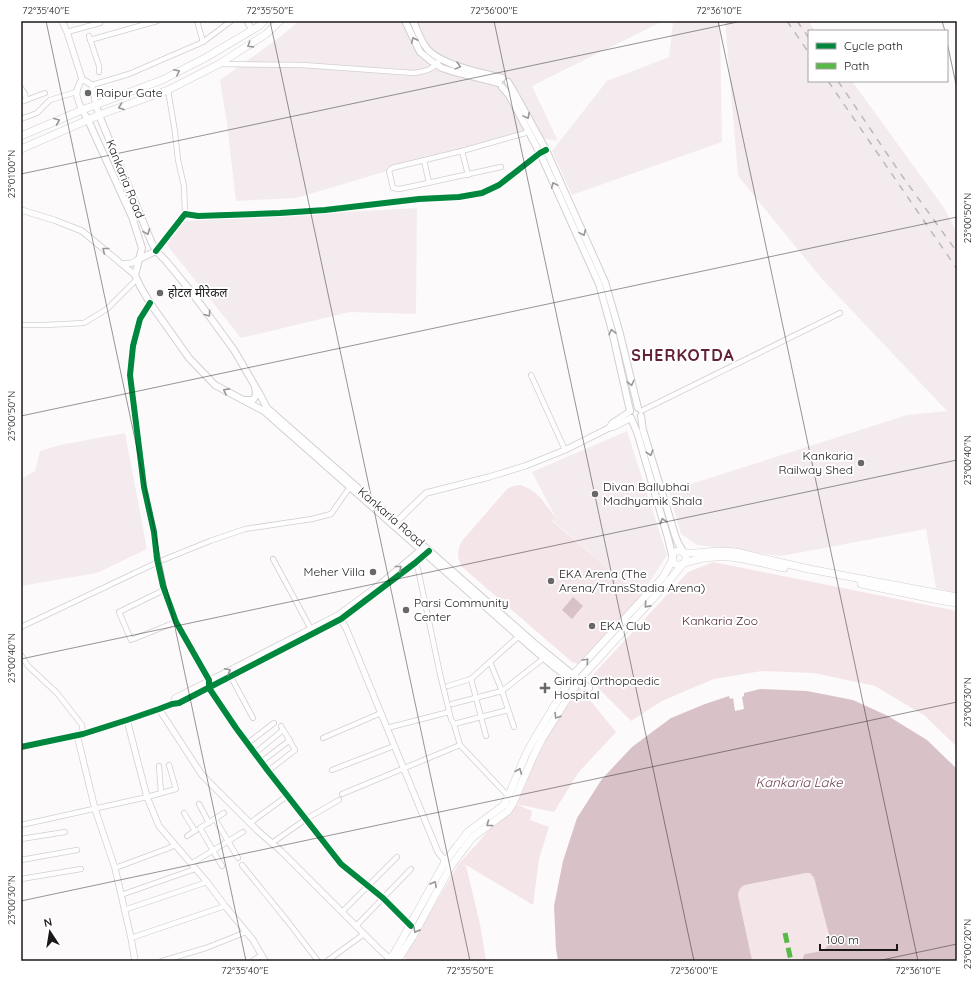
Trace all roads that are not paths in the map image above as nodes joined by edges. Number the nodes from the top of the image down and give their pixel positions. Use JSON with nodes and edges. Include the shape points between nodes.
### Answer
{"nodes":[{"id":1,"x":62,"y":21,"type":"edge"},
{"id":2,"x":157,"y":21,"type":"edge"},
{"id":3,"x":197,"y":21,"type":"edge"},
{"id":4,"x":231,"y":21,"type":"edge"},
{"id":5,"x":247,"y":21,"type":"edge"},
{"id":6,"x":264,"y":21,"type":"edge"},
{"id":7,"x":280,"y":21,"type":"edge"},
{"id":8,"x":405,"y":21,"type":"edge"},
{"id":9,"x":412,"y":21,"type":"edge"},
{"id":10,"x":100,"y":23,"type":"dead end"},
{"id":11,"x":252,"y":30,"type":"junction"},
{"id":12,"x":67,"y":32,"type":"junction"},
{"id":13,"x":203,"y":42,"type":"junction"},
{"id":14,"x":438,"y":61,"type":"junction"},
{"id":15,"x":219,"y":64,"type":"junction"},
{"id":16,"x":99,"y":72,"type":"dead end"},
{"id":17,"x":82,"y":79,"type":"junction"},
{"id":18,"x":501,"y":83,"type":"junction"},
{"id":19,"x":92,"y":85,"type":"junction"},
{"id":20,"x":21,"y":88,"type":"edge"},
{"id":21,"x":168,"y":90,"type":"junction"},
{"id":22,"x":76,"y":92,"type":"junction"},
{"id":23,"x":45,"y":93,"type":"dead end"},
{"id":24,"x":24,"y":101,"type":"edge"},
{"id":25,"x":96,"y":105,"type":"junction"},
{"id":26,"x":82,"y":110,"type":"junction"},
{"id":27,"x":99,"y":115,"type":"junction"},
{"id":28,"x":21,"y":119,"type":"edge"},
{"id":29,"x":88,"y":120,"type":"junction"},
{"id":30,"x":529,"y":132,"type":"junction"},
{"id":31,"x":21,"y":136,"type":"edge"},
{"id":32,"x":21,"y":149,"type":"edge"},
{"id":33,"x":462,"y":151,"type":"junction"},
{"id":34,"x":543,"y":152,"type":"junction"},
{"id":35,"x":424,"y":160,"type":"junction"},
{"id":36,"x":501,"y":167,"type":"dead end"},
{"id":37,"x":468,"y":175,"type":"junction"},
{"id":38,"x":429,"y":182,"type":"junction"},
{"id":39,"x":21,"y":210,"type":"edge"},
{"id":40,"x":185,"y":214,"type":"junction"},
{"id":41,"x":156,"y":251,"type":"junction"},
{"id":42,"x":139,"y":259,"type":"junction"},
{"id":43,"x":122,"y":264,"type":"junction"},
{"id":44,"x":136,"y":277,"type":"junction"},
{"id":45,"x":605,"y":294,"type":"junction"},
{"id":46,"x":150,"y":303,"type":"junction"},
{"id":47,"x":840,"y":313,"type":"dead end"},
{"id":48,"x":21,"y":325,"type":"edge"},
{"id":49,"x":531,"y":375,"type":"dead end"},
{"id":50,"x":255,"y":386,"type":"junction"},
{"id":51,"x":243,"y":400,"type":"junction"},
{"id":52,"x":640,"y":412,"type":"junction"},
{"id":53,"x":630,"y":414,"type":"junction"},
{"id":54,"x":565,"y":450,"type":"junction"},
{"id":55,"x":350,"y":487,"type":"junction"},
{"id":56,"x":395,"y":523,"type":"junction"},
{"id":57,"x":425,"y":550,"type":"junction"},
{"id":58,"x":684,"y":553,"type":"junction"},
{"id":59,"x":273,"y":559,"type":"dead end"},
{"id":60,"x":673,"y":559,"type":"junction"},
{"id":61,"x":158,"y":562,"type":"junction"},
{"id":62,"x":768,"y":562,"type":"junction"},
{"id":63,"x":415,"y":563,"type":"junction"},
{"id":64,"x":683,"y":564,"type":"junction"},
{"id":65,"x":164,"y":590,"type":"junction"},
{"id":66,"x":957,"y":597,"type":"edge"},
{"id":67,"x":957,"y":603,"type":"edge"},
{"id":68,"x":339,"y":617,"type":"junction"},
{"id":69,"x":176,"y":622,"type":"junction"},
{"id":70,"x":21,"y":627,"type":"edge"},
{"id":71,"x":311,"y":629,"type":"junction"},
{"id":72,"x":518,"y":636,"type":"junction"},
{"id":73,"x":21,"y":654,"type":"edge"},
{"id":74,"x":544,"y":658,"type":"junction"},
{"id":75,"x":490,"y":662,"type":"junction"},
{"id":76,"x":231,"y":677,"type":"junction"},
{"id":77,"x":471,"y":679,"type":"junction"},
{"id":78,"x":575,"y":679,"type":"junction"},
{"id":79,"x":209,"y":680,"type":"junction"},
{"id":80,"x":448,"y":686,"type":"dead end"},
{"id":81,"x":209,"y":688,"type":"junction"},
{"id":82,"x":589,"y":688,"type":"dead end"},
{"id":83,"x":502,"y":691,"type":"junction"},
{"id":84,"x":476,"y":698,"type":"junction"},
{"id":85,"x":172,"y":704,"type":"junction"},
{"id":86,"x":452,"y":704,"type":"dead end"},
{"id":87,"x":159,"y":709,"type":"junction"},
{"id":88,"x":508,"y":710,"type":"junction"},
{"id":89,"x":450,"y":712,"type":"junction"},
{"id":90,"x":381,"y":713,"type":"junction"},
{"id":91,"x":481,"y":717,"type":"junction"},
{"id":92,"x":253,"y":718,"type":"dead end"},
{"id":93,"x":127,"y":720,"type":"junction"},
{"id":94,"x":274,"y":723,"type":"dead end"},
{"id":95,"x":454,"y":724,"type":"junction"},
{"id":96,"x":514,"y":727,"type":"dead end"},
{"id":97,"x":387,"y":728,"type":"junction"},
{"id":98,"x":80,"y":734,"type":"junction"},
{"id":99,"x":486,"y":736,"type":"dead end"},
{"id":100,"x":323,"y":738,"type":"dead end"},
{"id":101,"x":290,"y":740,"type":"junction"},
{"id":102,"x":248,"y":743,"type":"junction"},
{"id":103,"x":460,"y":745,"type":"junction"},
{"id":104,"x":394,"y":746,"type":"junction"},
{"id":105,"x":21,"y":747,"type":"edge"},
{"id":106,"x":255,"y":753,"type":"junction"},
{"id":107,"x":261,"y":762,"type":"junction"},
{"id":108,"x":169,"y":765,"type":"dead end"},
{"id":109,"x":159,"y":766,"type":"dead end"},
{"id":110,"x":404,"y":768,"type":"junction"},
{"id":111,"x":332,"y":770,"type":"dead end"},
{"id":112,"x":268,"y":771,"type":"junction"},
{"id":113,"x":161,"y":793,"type":"junction"},
{"id":114,"x":342,"y":794,"type":"dead end"},
{"id":115,"x":287,"y":796,"type":"junction"},
{"id":116,"x":147,"y":797,"type":"junction"},
{"id":117,"x":508,"y":797,"type":"junction"},
{"id":118,"x":340,"y":800,"type":"dead end"},
{"id":119,"x":513,"y":803,"type":"junction"},
{"id":120,"x":199,"y":804,"type":"dead end"},
{"id":121,"x":95,"y":809,"type":"junction"},
{"id":122,"x":184,"y":813,"type":"dead end"},
{"id":123,"x":224,"y":813,"type":"dead end"},
{"id":124,"x":215,"y":819,"type":"junction"},
{"id":125,"x":306,"y":820,"type":"junction"},
{"id":126,"x":210,"y":823,"type":"junction"},
{"id":127,"x":250,"y":823,"type":"junction"},
{"id":128,"x":21,"y":825,"type":"edge"},
{"id":129,"x":198,"y":830,"type":"junction"},
{"id":130,"x":65,"y":832,"type":"dead end"},
{"id":131,"x":243,"y":832,"type":"dead end"},
{"id":132,"x":187,"y":836,"type":"dead end"},
{"id":133,"x":21,"y":839,"type":"edge"},
{"id":134,"x":228,"y":841,"type":"junction"},
{"id":135,"x":272,"y":844,"type":"junction"},
{"id":136,"x":175,"y":845,"type":"junction"},
{"id":137,"x":77,"y":850,"type":"dead end"},
{"id":138,"x":212,"y":851,"type":"junction"},
{"id":139,"x":397,"y":857,"type":"dead end"},
{"id":140,"x":238,"y":858,"type":"dead end"},
{"id":141,"x":21,"y":860,"type":"edge"},
{"id":142,"x":448,"y":864,"type":"junction"},
{"id":143,"x":242,"y":865,"type":"dead end"},
{"id":144,"x":193,"y":866,"type":"junction"},
{"id":145,"x":222,"y":866,"type":"dead end"},
{"id":146,"x":115,"y":868,"type":"junction"},
{"id":147,"x":81,"y":869,"type":"dead end"},
{"id":148,"x":411,"y":869,"type":"dead end"},
{"id":149,"x":21,"y":880,"type":"edge"},
{"id":150,"x":207,"y":882,"type":"junction"},
{"id":151,"x":368,"y":886,"type":"junction"},
{"id":152,"x":121,"y":895,"type":"junction"},
{"id":153,"x":383,"y":898,"type":"junction"},
{"id":154,"x":225,"y":906,"type":"junction"},
{"id":155,"x":124,"y":910,"type":"junction"},
{"id":156,"x":342,"y":912,"type":"junction"},
{"id":157,"x":356,"y":926,"type":"junction"},
{"id":158,"x":411,"y":926,"type":"junction"},
{"id":159,"x":246,"y":932,"type":"junction"},
{"id":160,"x":364,"y":934,"type":"junction"},
{"id":161,"x":131,"y":938,"type":"junction"},
{"id":162,"x":262,"y":955,"type":"junction"},
{"id":163,"x":395,"y":959,"type":"edge"},
{"id":164,"x":135,"y":961,"type":"edge"},
{"id":165,"x":162,"y":961,"type":"edge"},
{"id":166,"x":252,"y":961,"type":"edge"},
{"id":167,"x":265,"y":961,"type":"edge"},
{"id":168,"x":318,"y":961,"type":"edge"},
{"id":169,"x":327,"y":961,"type":"edge"}],
"edges":[{"from":1,"to":12,"type":"street"},
{"from":2,"to":16,"type":"street","via":[[89,38]]},
{"from":3,"to":13,"type":"street"},
{"from":4,"to":13,"type":"street"},
{"from":5,"to":11,"type":"street"},
{"from":6,"to":11,"type":"main road"},
{"from":7,"to":15,"type":"main road","one_way":true,"via":[[266,34]]},
{"from":14,"to":8,"type":"main road","one_way":true,"via":[[420,52]]},
{"from":9,"to":14,"type":"main road","via":[[425,48]]},
{"from":10,"to":12,"type":"street"},
{"from":25,"to":11,"type":"main road","one_way":true,"via":[[162,80]]},
{"from":12,"to":17,"type":"street"},
{"from":13,"to":19,"type":"street","via":[[129,74]]},
{"from":14,"to":15,"type":"street","via":[[433,68],[414,72],[302,65]]},
{"from":14,"to":18,"type":"main road","via":[[442,68],[450,71]]},
{"from":15,"to":21,"type":"main road"},
{"from":17,"to":19,"type":"street"},
{"from":17,"to":22,"type":"street"},
{"from":18,"to":30,"type":"main road"},
{"from":18,"to":34,"type":"main road","one_way":true,"via":[[506,79],[508,82]]},
{"from":19,"to":25,"type":"street"},
{"from":20,"to":24,"type":"street","via":[[25,94]]},
{"from":21,"to":27,"type":"main road","one_way":true},
{"from":21,"to":40,"type":"street","via":[[184,186]]},
{"from":22,"to":26,"type":"street"},
{"from":22,"to":28,"type":"street","via":[[50,100],[36,113]]},
{"from":23,"to":24,"type":"street"},
{"from":25,"to":26,"type":"main road"},
{"from":25,"to":27,"type":"main road","name":"Kankaria Road"},
{"from":26,"to":29,"type":"main road"},
{"from":31,"to":26,"type":"main road","one_way":true},
{"from":27,"to":29,"type":"main road"},
{"from":27,"to":41,"type":"main road","name":"Kankaria Road","one_way":true},
{"from":29,"to":32,"type":"main road"},
{"from":29,"to":42,"type":"main road","via":[[132,217],[142,248]]},
{"from":30,"to":33,"type":"street"},
{"from":30,"to":34,"type":"main road"},
{"from":33,"to":35,"type":"street"},
{"from":33,"to":37,"type":"street"},
{"from":34,"to":40,"type":"street","via":[[499,185],[459,197],[280,213],[198,216]]},
{"from":34,"to":45,"type":"main road","via":[[605,282]]},
{"from":35,"to":38,"type":"street"},
{"from":35,"to":38,"type":"street","via":[[388,171],[393,188],[400,189]]},
{"from":36,"to":37,"type":"street"},
{"from":37,"to":38,"type":"street"},
{"from":43,"to":39,"type":"street","one_way":true,"via":[[82,231]]},
{"from":40,"to":41,"type":"street"},
{"from":41,"to":42,"type":"main road"},
{"from":41,"to":50,"type":"main road","name":"Kankaria Road","one_way":true,"via":[[207,312]]},
{"from":42,"to":43,"type":"street"},
{"from":42,"to":44,"type":"main road"},
{"from":43,"to":44,"type":"street"},
{"from":44,"to":46,"type":"main road"},
{"from":44,"to":48,"type":"street","via":[[107,309],[84,322]]},
{"from":45,"to":52,"type":"main road","one_way":true,"via":[[618,330]]},
{"from":53,"to":45,"type":"main road","one_way":true},
{"from":51,"to":46,"type":"main road","one_way":true,"via":[[216,385],[189,358]]},
{"from":46,"to":61,"type":"street","via":[[140,319],[133,346],[130,375],[144,487]]},
{"from":47,"to":52,"type":"street"},
{"from":49,"to":54,"type":"street"},
{"from":50,"to":51,"type":"main road","via":[[256,395],[253,400]]},
{"from":50,"to":56,"type":"main road","name":"Kankaria Road","via":[[268,408]]},
{"from":51,"to":55,"type":"main road","via":[[264,411]]},
{"from":52,"to":53,"type":"main road","via":[[633,408]]},
{"from":52,"to":53,"type":"main road","via":[[637,419]]},
{"from":52,"to":58,"type":"main road","one_way":true,"via":[[643,430],[675,535]]},
{"from":53,"to":54,"type":"street","via":[[612,423],[609,428]]},
{"from":60,"to":53,"type":"main road","one_way":true},
{"from":54,"to":56,"type":"street","via":[[525,466],[426,493]]},
{"from":55,"to":56,"type":"main road"},
{"from":55,"to":61,"type":"street","via":[[331,514],[245,529]]},
{"from":56,"to":57,"type":"main road"},
{"from":57,"to":63,"type":"street"},
{"from":68,"to":57,"type":"street","one_way":true},
{"from":57,"to":72,"type":"main road"},
{"from":57,"to":78,"type":"main road","name":"Kankaria Road"},
{"from":58,"to":60,"type":"main road","via":[[676,552]]},
{"from":58,"to":62,"type":"main road","via":[[736,552]]},
{"from":58,"to":64,"type":"main road","via":[[686,558]]},
{"from":59,"to":71,"type":"street"},
{"from":60,"to":64,"type":"main road","via":[[677,564]]},
{"from":78,"to":60,"type":"main road","one_way":true,"via":[[663,577]]},
{"from":61,"to":65,"type":"street"},
{"from":61,"to":70,"type":"street"},
{"from":62,"to":64,"type":"main road","via":[[718,556]]},
{"from":62,"to":66,"type":"main road"},
{"from":62,"to":67,"type":"main road"},
{"from":63,"to":68,"type":"street"},
{"from":63,"to":89,"type":"street"},
{"from":64,"to":78,"type":"main road","one_way":true},
{"from":65,"to":69,"type":"street"},
{"from":65,"to":69,"type":"street","via":[[119,612],[131,640]]},
{"from":68,"to":71,"type":"street"},
{"from":68,"to":76,"type":"street"},
{"from":68,"to":90,"type":"street","via":[[346,628]]},
{"from":69,"to":79,"type":"street"},
{"from":79,"to":71,"type":"street","one_way":true},
{"from":72,"to":74,"type":"main road"},
{"from":72,"to":75,"type":"street"},
{"from":73,"to":98,"type":"street","via":[[28,666],[57,693],[82,725]]},
{"from":74,"to":78,"type":"main road"},
{"from":74,"to":83,"type":"street"},
{"from":75,"to":77,"type":"street"},
{"from":75,"to":83,"type":"street"},
{"from":76,"to":81,"type":"street"},
{"from":76,"to":92,"type":"street"},
{"from":77,"to":80,"type":"street"},
{"from":77,"to":84,"type":"street"},
{"from":78,"to":82,"type":"main road","name":"Kankaria Road"},
{"from":117,"to":78,"type":"main road","one_way":true,"via":[[536,736]]},
{"from":78,"to":119,"type":"main road","one_way":true,"via":[[536,751]]},
{"from":79,"to":81,"type":"street"},
{"from":79,"to":85,"type":"street","via":[[175,698]]},
{"from":81,"to":85,"type":"street","via":[[179,704]]},
{"from":81,"to":102,"type":"street"},
{"from":83,"to":84,"type":"street"},
{"from":83,"to":88,"type":"street"},
{"from":84,"to":86,"type":"street"},
{"from":84,"to":91,"type":"street"},
{"from":85,"to":87,"type":"street"},
{"from":87,"to":93,"type":"street"},
{"from":87,"to":127,"type":"street","via":[[202,775]]},
{"from":88,"to":91,"type":"street"},
{"from":88,"to":96,"type":"street"},
{"from":89,"to":95,"type":"street"},
{"from":89,"to":97,"type":"street"},
{"from":90,"to":97,"type":"street"},
{"from":90,"to":100,"type":"street"},
{"from":91,"to":95,"type":"street"},
{"from":91,"to":99,"type":"street"},
{"from":93,"to":98,"type":"street"},
{"from":93,"to":116,"type":"street"},
{"from":94,"to":102,"type":"street"},
{"from":95,"to":103,"type":"street"},
{"from":97,"to":104,"type":"street"},
{"from":98,"to":105,"type":"street"},
{"from":98,"to":121,"type":"street"},
{"from":101,"to":106,"type":"street","via":[[282,728]]},
{"from":101,"to":107,"type":"street"},
{"from":101,"to":112,"type":"street","via":[[295,750]]},
{"from":102,"to":106,"type":"street"},
{"from":103,"to":110,"type":"street"},
{"from":103,"to":117,"type":"street"},
{"from":104,"to":110,"type":"street"},
{"from":104,"to":111,"type":"street"},
{"from":106,"to":107,"type":"street"},
{"from":107,"to":112,"type":"street"},
{"from":108,"to":113,"type":"street","via":[[176,789]]},
{"from":109,"to":113,"type":"street"},
{"from":110,"to":114,"type":"street"},
{"from":110,"to":142,"type":"street","via":[[438,852]]},
{"from":112,"to":115,"type":"street"},
{"from":113,"to":116,"type":"street"},
{"from":115,"to":125,"type":"street"},
{"from":115,"to":127,"type":"street"},
{"from":116,"to":121,"type":"street"},
{"from":116,"to":136,"type":"street","via":[[159,826]]},
{"from":117,"to":119,"type":"street"},
{"from":117,"to":142,"type":"main road","via":[[504,805],[468,832]]},
{"from":118,"to":125,"type":"street"},
{"from":119,"to":142,"type":"main road","one_way":true,"via":[[508,811],[473,837]]},
{"from":120,"to":126,"type":"street"},
{"from":121,"to":128,"type":"street"},
{"from":121,"to":146,"type":"street"},
{"from":122,"to":129,"type":"street"},
{"from":123,"to":124,"type":"street"},
{"from":124,"to":126,"type":"street"},
{"from":124,"to":134,"type":"street"},
{"from":125,"to":135,"type":"street"},
{"from":125,"to":151,"type":"street","via":[[341,864]]},
{"from":126,"to":129,"type":"street"},
{"from":127,"to":135,"type":"street"},
{"from":129,"to":132,"type":"street"},
{"from":129,"to":138,"type":"street"},
{"from":130,"to":133,"type":"street"},
{"from":131,"to":134,"type":"street"},
{"from":134,"to":138,"type":"street"},
{"from":134,"to":140,"type":"street"},
{"from":135,"to":156,"type":"street"},
{"from":136,"to":144,"type":"street"},
{"from":136,"to":146,"type":"street"},
{"from":137,"to":141,"type":"street"},
{"from":138,"to":144,"type":"street"},
{"from":138,"to":145,"type":"street"},
{"from":139,"to":151,"type":"street"},
{"from":158,"to":142,"type":"main road","one_way":true},
{"from":142,"to":163,"type":"main road","one_way":true,"via":[[413,936]]},
{"from":143,"to":168,"type":"street"},
{"from":144,"to":150,"type":"street"},
{"from":144,"to":152,"type":"street","via":[[175,876]]},
{"from":146,"to":152,"type":"street"},
{"from":147,"to":149,"type":"street"},
{"from":148,"to":153,"type":"street"},
{"from":150,"to":154,"type":"street"},
{"from":150,"to":155,"type":"street"},
{"from":151,"to":153,"type":"street"},
{"from":151,"to":156,"type":"street"},
{"from":152,"to":155,"type":"street"},
{"from":153,"to":157,"type":"street"},
{"from":153,"to":158,"type":"street"},
{"from":154,"to":159,"type":"street"},
{"from":154,"to":161,"type":"street"},
{"from":155,"to":161,"type":"street"},
{"from":156,"to":157,"type":"street"},
{"from":157,"to":160,"type":"street"},
{"from":158,"to":163,"type":"main road"},
{"from":159,"to":162,"type":"street"},
{"from":159,"to":165,"type":"street","via":[[206,948]]},
{"from":160,"to":163,"type":"street","via":[[379,949]]},
{"from":160,"to":169,"type":"street"},
{"from":161,"to":164,"type":"street"},
{"from":162,"to":166,"type":"street"},
{"from":162,"to":167,"type":"street"}]}
